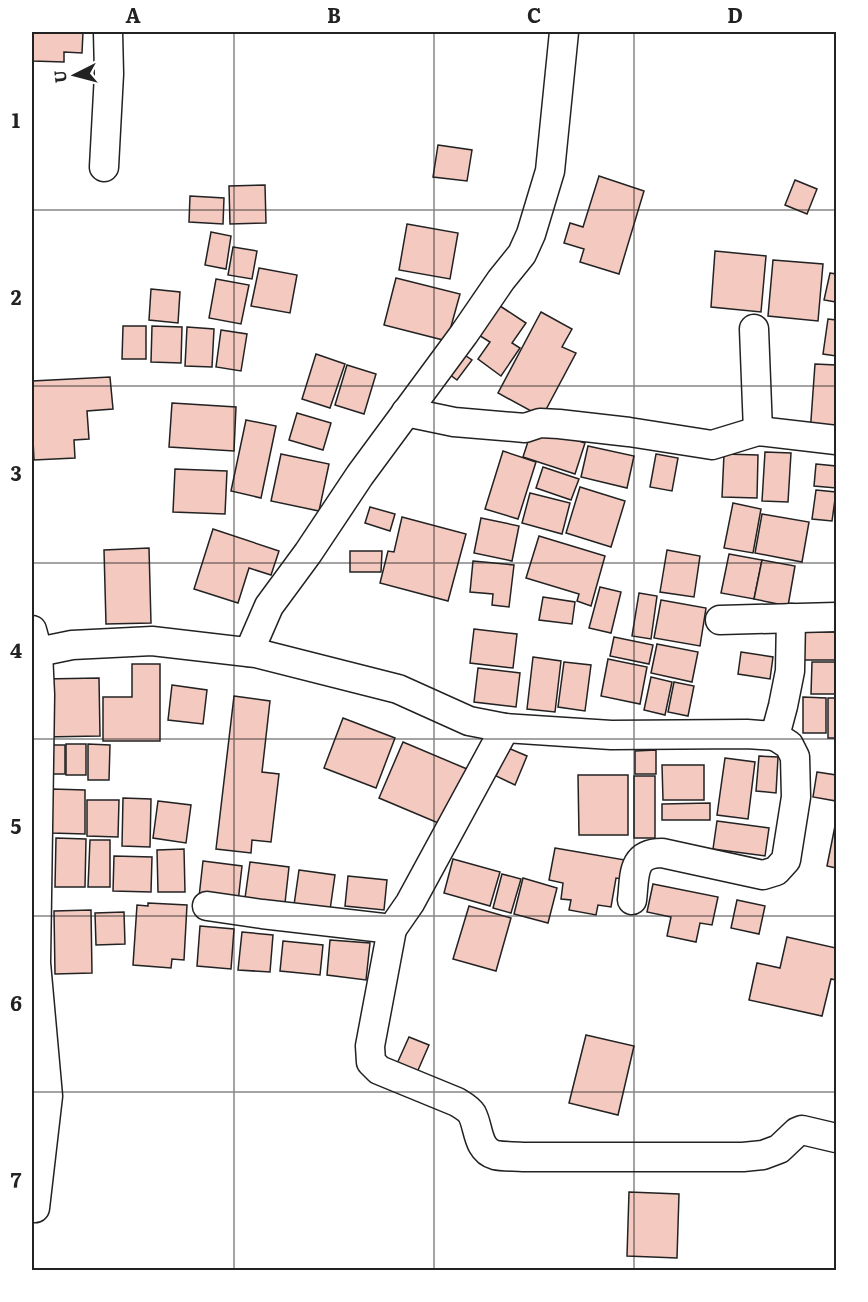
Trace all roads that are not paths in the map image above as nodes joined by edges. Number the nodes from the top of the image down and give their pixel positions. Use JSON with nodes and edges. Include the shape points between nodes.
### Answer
{"nodes":[{"id":1,"x":108,"y":32,"type":"edge"},
{"id":2,"x":564,"y":32,"type":"edge"},
{"id":3,"x":104,"y":167,"type":"dead end"},
{"id":4,"x":754,"y":329,"type":"dead end"},
{"id":5,"x":406,"y":412,"type":"junction"},
{"id":6,"x":758,"y":430,"type":"junction"},
{"id":7,"x":837,"y":440,"type":"edge"},
{"id":8,"x":837,"y":617,"type":"edge"},
{"id":9,"x":791,"y":618,"type":"junction"},
{"id":10,"x":720,"y":620,"type":"dead end"},
{"id":11,"x":34,"y":646,"type":"edge"},
{"id":12,"x":249,"y":652,"type":"junction"},
{"id":13,"x":505,"y":728,"type":"junction"},
{"id":14,"x":775,"y":736,"type":"junction"},
{"id":15,"x":632,"y":900,"type":"dead end"},
{"id":16,"x":207,"y":906,"type":"dead end"},
{"id":17,"x":392,"y":929,"type":"junction"},
{"id":18,"x":837,"y":1138,"type":"edge"},
{"id":19,"x":35,"y":1208,"type":"dead end"}],
"edges":[{"from":1,"to":3,"type":"street"},
{"from":2,"to":5,"type":"street","via":[[550,171],[531,234],[522,254]]},
{"from":4,"to":6,"type":"street"},
{"from":5,"to":6,"type":"street","via":[[454,422],[525,428],[540,423],[559,424],[712,445]]},
{"from":5,"to":12,"type":"street","via":[[269,606]]},
{"from":6,"to":7,"type":"street"},
{"from":8,"to":9,"type":"street"},
{"from":9,"to":10,"type":"street"},
{"from":9,"to":14,"type":"street","via":[[790,671]]},
{"from":11,"to":12,"type":"street","via":[[152,641]]},
{"from":11,"to":19,"type":"street","via":[[40,695],[36,963],[48,1096]]},
{"from":12,"to":13,"type":"street","via":[[398,689],[469,721]]},
{"from":13,"to":14,"type":"street","via":[[611,735]]},
{"from":13,"to":17,"type":"street"},
{"from":14,"to":15,"type":"street","via":[[789,746],[795,757],[796,797],[786,860],[776,871],[764,875],[650,853],[637,866]]},
{"from":16,"to":17,"type":"street"},
{"from":17,"to":18,"type":"street","via":[[370,1046],[371,1062],[379,1070],[468,1109],[488,1152],[524,1157],[743,1157],[779,1149],[802,1130]]}]}
